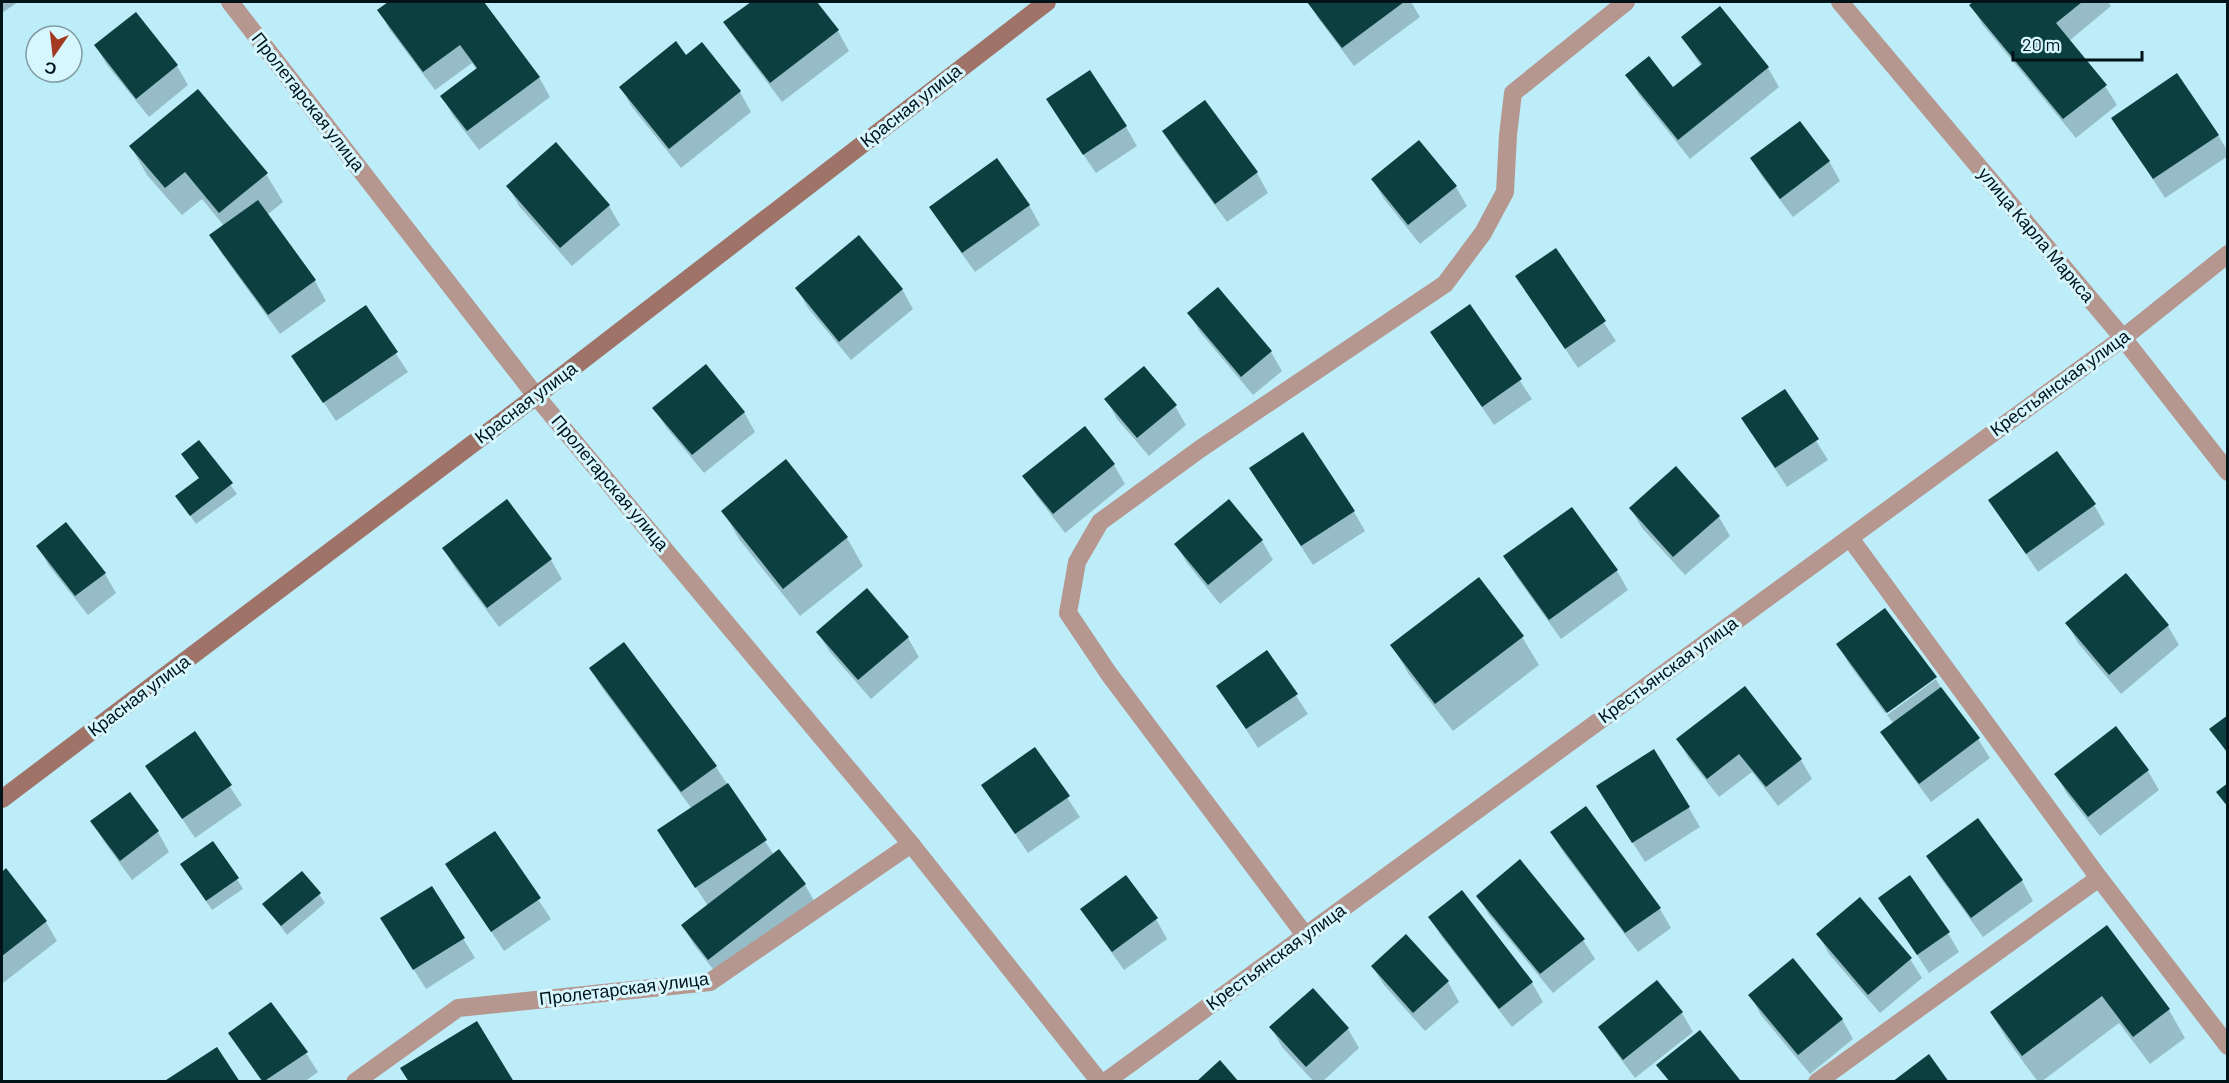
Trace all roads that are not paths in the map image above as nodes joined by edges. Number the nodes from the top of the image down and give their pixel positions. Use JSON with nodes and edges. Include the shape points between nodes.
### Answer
{"nodes":[{"id":1,"x":230,"y":2,"type":"edge"},
{"id":2,"x":1047,"y":2,"type":"edge"},
{"id":3,"x":1626,"y":2,"type":"edge"},
{"id":4,"x":1840,"y":2,"type":"edge"},
{"id":5,"x":2228,"y":254,"type":"edge"},
{"id":6,"x":2123,"y":338,"type":"junction"},
{"id":7,"x":536,"y":396,"type":"junction"},
{"id":8,"x":2228,"y":472,"type":"edge"},
{"id":9,"x":1850,"y":538,"type":"junction"},
{"id":10,"x":2,"y":799,"type":"edge"},
{"id":11,"x":911,"y":844,"type":"junction"},
{"id":12,"x":2099,"y":878,"type":"junction"},
{"id":13,"x":1305,"y":935,"type":"junction"},
{"id":14,"x":2228,"y":1046,"type":"edge"},
{"id":15,"x":355,"y":1082,"type":"edge"},
{"id":16,"x":1100,"y":1082,"type":"edge"},
{"id":17,"x":1105,"y":1082,"type":"edge"},
{"id":18,"x":1817,"y":1082,"type":"edge"}],
"edges":[{"from":1,"to":7,"type":"street","name":"Пролетарская улица"},
{"from":2,"to":7,"type":"street","name":"Красная улица"},
{"from":3,"to":13,"type":"street","via":[[1513,93],[1505,192],[1483,233],[1445,284],[1200,449],[1100,522],[1077,562],[1068,613],[1109,674]]},
{"from":4,"to":6,"type":"street","name":"улица Карла Маркса"},
{"from":5,"to":6,"type":"street","name":"Крестьянская улица"},
{"from":6,"to":8,"type":"street","name":"улица Карла Маркса"},
{"from":6,"to":9,"type":"street","name":"Крестьянская улица"},
{"from":7,"to":10,"type":"street","name":"Красная улица"},
{"from":7,"to":11,"type":"street","name":"Пролетарская улица"},
{"from":9,"to":12,"type":"street"},
{"from":9,"to":13,"type":"street","name":"Крестьянская улица"},
{"from":11,"to":15,"type":"street","name":"Пролетарская улица","via":[[710,982],[458,1008]]},
{"from":11,"to":16,"type":"street","name":"Пролетарская улица"},
{"from":12,"to":14,"type":"street"},
{"from":12,"to":18,"type":"street"},
{"from":13,"to":17,"type":"street","name":"Крестьянская улица"}]}
